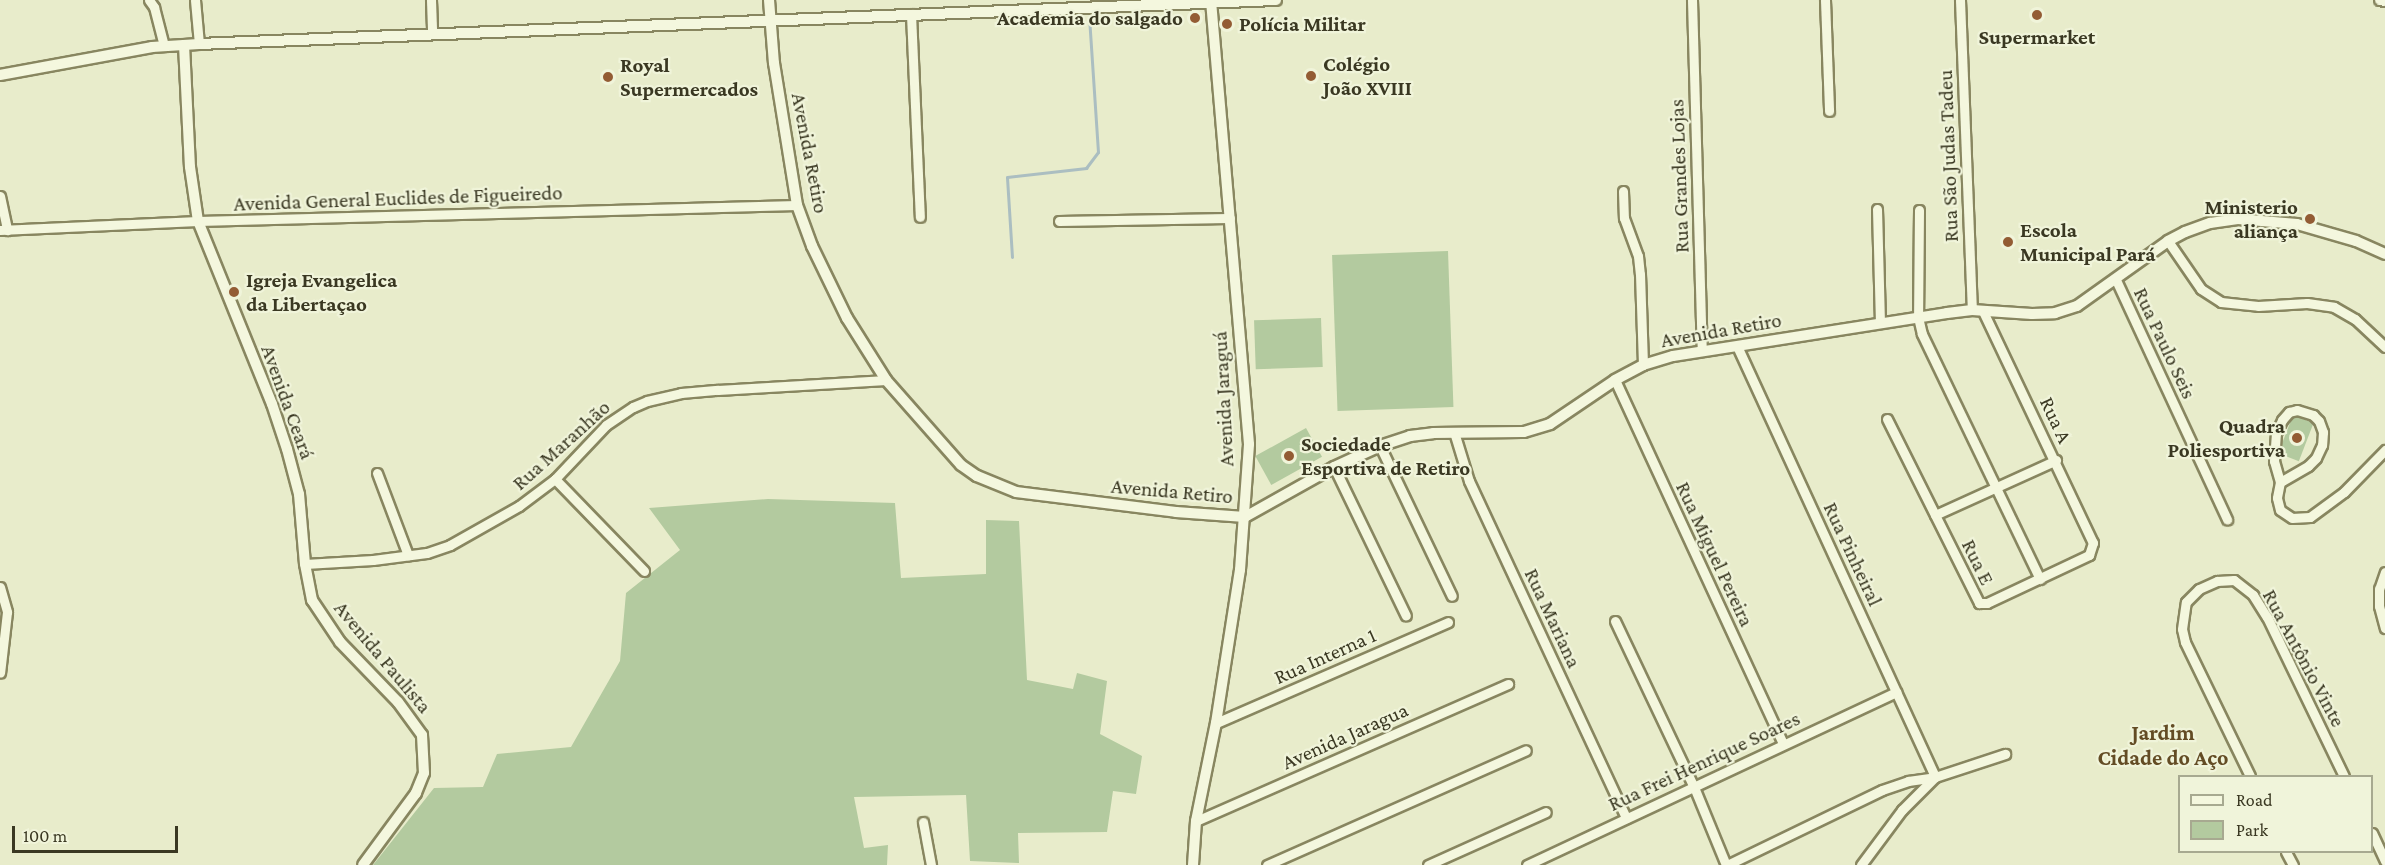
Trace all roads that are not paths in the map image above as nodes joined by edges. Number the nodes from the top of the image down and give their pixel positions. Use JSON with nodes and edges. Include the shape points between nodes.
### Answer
{"nodes":[{"id":1,"x":195,"y":0,"type":"edge"},
{"id":2,"x":431,"y":0,"type":"edge"},
{"id":3,"x":769,"y":0,"type":"edge"},
{"id":4,"x":1276,"y":0,"type":"edge"},
{"id":5,"x":1692,"y":0,"type":"edge"},
{"id":6,"x":1825,"y":0,"type":"edge"},
{"id":7,"x":1960,"y":0,"type":"edge"},
{"id":8,"x":1212,"y":1,"type":"edge"},
{"id":9,"x":152,"y":2,"type":"edge"},
{"id":10,"x":910,"y":14,"type":"junction"},
{"id":11,"x":769,"y":20,"type":"junction"},
{"id":12,"x":432,"y":34,"type":"junction"},
{"id":13,"x":199,"y":44,"type":"junction"},
{"id":14,"x":184,"y":45,"type":"junction"},
{"id":15,"x":164,"y":46,"type":"junction"},
{"id":16,"x":0,"y":75,"type":"edge"},
{"id":17,"x":1829,"y":111,"type":"dead end"},
{"id":18,"x":1623,"y":191,"type":"dead end"},
{"id":19,"x":0,"y":196,"type":"edge"},
{"id":20,"x":797,"y":205,"type":"junction"},
{"id":21,"x":1877,"y":210,"type":"dead end"},
{"id":22,"x":1919,"y":210,"type":"dead end"},
{"id":23,"x":920,"y":217,"type":"dead end"},
{"id":24,"x":1230,"y":218,"type":"junction"},
{"id":25,"x":198,"y":221,"type":"junction"},
{"id":26,"x":1059,"y":221,"type":"dead end"},
{"id":27,"x":4,"y":230,"type":"edge"},
{"id":28,"x":2168,"y":241,"type":"junction"},
{"id":29,"x":2385,"y":254,"type":"edge"},
{"id":30,"x":2116,"y":280,"type":"junction"},
{"id":31,"x":1978,"y":310,"type":"junction"},
{"id":32,"x":1918,"y":318,"type":"junction"},
{"id":33,"x":1880,"y":323,"type":"junction"},
{"id":34,"x":1737,"y":346,"type":"junction"},
{"id":35,"x":2385,"y":347,"type":"edge"},
{"id":36,"x":1702,"y":351,"type":"junction"},
{"id":37,"x":1643,"y":365,"type":"junction"},
{"id":38,"x":886,"y":380,"type":"junction"},
{"id":39,"x":1615,"y":380,"type":"junction"},
{"id":40,"x":1887,"y":419,"type":"dead end"},
{"id":41,"x":1454,"y":432,"type":"junction"},
{"id":42,"x":1380,"y":446,"type":"junction"},
{"id":43,"x":2385,"y":450,"type":"edge"},
{"id":44,"x":2056,"y":460,"type":"junction"},
{"id":45,"x":1334,"y":467,"type":"junction"},
{"id":46,"x":377,"y":472,"type":"dead end"},
{"id":47,"x":555,"y":479,"type":"junction"},
{"id":48,"x":2280,"y":482,"type":"junction"},
{"id":49,"x":1997,"y":487,"type":"junction"},
{"id":50,"x":1935,"y":515,"type":"junction"},
{"id":51,"x":1245,"y":517,"type":"junction"},
{"id":52,"x":2228,"y":519,"type":"dead end"},
{"id":53,"x":2094,"y":547,"type":"joint"},
{"id":54,"x":408,"y":555,"type":"junction"},
{"id":55,"x":305,"y":564,"type":"junction"},
{"id":56,"x":644,"y":571,"type":"dead end"},
{"id":57,"x":2385,"y":572,"type":"edge"},
{"id":58,"x":2040,"y":579,"type":"junction"},
{"id":59,"x":0,"y":587,"type":"edge"},
{"id":60,"x":1452,"y":596,"type":"dead end"},
{"id":61,"x":1406,"y":616,"type":"dead end"},
{"id":62,"x":1615,"y":621,"type":"dead end"},
{"id":63,"x":1448,"y":622,"type":"dead end"},
{"id":64,"x":2384,"y":625,"type":"edge"},
{"id":65,"x":0,"y":673,"type":"edge"},
{"id":66,"x":1508,"y":684,"type":"dead end"},
{"id":67,"x":1897,"y":692,"type":"junction"},
{"id":68,"x":1216,"y":723,"type":"junction"},
{"id":69,"x":1783,"y":743,"type":"junction"},
{"id":70,"x":1526,"y":750,"type":"dead end"},
{"id":71,"x":2005,"y":754,"type":"dead end"},
{"id":72,"x":2249,"y":775,"type":"edge"},
{"id":73,"x":2343,"y":775,"type":"edge"},
{"id":74,"x":1935,"y":777,"type":"junction"},
{"id":75,"x":1694,"y":787,"type":"junction"},
{"id":76,"x":1546,"y":812,"type":"dead end"},
{"id":77,"x":1626,"y":818,"type":"junction"},
{"id":78,"x":1196,"y":821,"type":"junction"},
{"id":79,"x":923,"y":822,"type":"dead end"},
{"id":80,"x":2373,"y":835,"type":"edge"},
{"id":81,"x":2385,"y":861,"type":"edge"},
{"id":82,"x":363,"y":865,"type":"edge"},
{"id":83,"x":931,"y":865,"type":"edge"},
{"id":84,"x":1193,"y":865,"type":"edge"},
{"id":85,"x":1267,"y":865,"type":"edge"},
{"id":86,"x":1428,"y":865,"type":"edge"},
{"id":87,"x":1527,"y":865,"type":"edge"},
{"id":88,"x":1726,"y":865,"type":"edge"},
{"id":89,"x":1861,"y":865,"type":"edge"}],
"edges":[{"from":1,"to":13,"type":"street"},
{"from":2,"to":12,"type":"street"},
{"from":3,"to":11,"type":"street","name":"Avenida Retiro"},
{"from":4,"to":8,"type":"street"},
{"from":5,"to":36,"type":"street","name":"Rua Grandes Lojas"},
{"from":6,"to":17,"type":"street"},
{"from":7,"to":31,"type":"street","name":"Rua São Judas Tadeu"},
{"from":8,"to":10,"type":"street"},
{"from":8,"to":24,"type":"street","name":"Avenida Jaraguá"},
{"from":9,"to":15,"type":"street"},
{"from":10,"to":11,"type":"street"},
{"from":10,"to":23,"type":"street"},
{"from":11,"to":12,"type":"street"},
{"from":11,"to":20,"type":"street","name":"Avenida Retiro"},
{"from":12,"to":13,"type":"street"},
{"from":13,"to":14,"type":"street"},
{"from":14,"to":15,"type":"street"},
{"from":14,"to":25,"type":"street","name":"Avenida Ceará","via":[[190,167]]},
{"from":15,"to":16,"type":"street"},
{"from":18,"to":37,"type":"street","via":[[1624,218],[1638,256]]},
{"from":19,"to":27,"type":"street"},
{"from":20,"to":25,"type":"street","name":"Avenida General Euclides de Figueiredo"},
{"from":20,"to":38,"type":"street","name":"Avenida Retiro","via":[[847,318]]},
{"from":21,"to":33,"type":"street"},
{"from":22,"to":32,"type":"street"},
{"from":24,"to":26,"type":"street"},
{"from":24,"to":51,"type":"street","name":"Avenida Jaraguá","via":[[1249,444]]},
{"from":25,"to":27,"type":"street","name":"Avenida General Euclides de Figueiredo"},
{"from":25,"to":55,"type":"street","name":"Avenida Ceará","via":[[287,449],[299,494]]},
{"from":28,"to":29,"type":"street","name":"Avenida Retiro","via":[[2210,223],[2276,220],[2315,228]]},
{"from":28,"to":30,"type":"street","name":"Avenida Retiro"},
{"from":28,"to":35,"type":"street","via":[[2201,288],[2221,302],[2334,307],[2355,319]]},
{"from":30,"to":31,"type":"street","name":"Avenida Retiro","via":[[2077,306],[2055,313]]},
{"from":30,"to":52,"type":"street","name":"Rua Paulo Seis"},
{"from":31,"to":32,"type":"street","name":"Avenida Retiro"},
{"from":31,"to":44,"type":"street","name":"Rua A"},
{"from":32,"to":33,"type":"street","name":"Avenida Retiro"},
{"from":32,"to":49,"type":"street","via":[[1922,334]]},
{"from":33,"to":34,"type":"street","name":"Avenida Retiro"},
{"from":34,"to":36,"type":"street","name":"Avenida Retiro"},
{"from":34,"to":67,"type":"street","name":"Rua Pinheiral"},
{"from":36,"to":37,"type":"street","name":"Avenida Retiro"},
{"from":37,"to":39,"type":"street","name":"Avenida Retiro"},
{"from":38,"to":47,"type":"street","name":"Rua Maranhão","via":[[709,390],[647,401],[606,425]]},
{"from":38,"to":51,"type":"street","name":"Avenida Retiro","via":[[961,465],[993,484],[1016,492],[1089,502]]},
{"from":39,"to":41,"type":"street","name":"Avenida Retiro","via":[[1566,415],[1538,429]]},
{"from":39,"to":69,"type":"street","name":"Rua Miguel Pereira"},
{"from":40,"to":50,"type":"street","name":"Rua E"},
{"from":41,"to":42,"type":"street","name":"Avenida Retiro","via":[[1410,436]]},
{"from":41,"to":77,"type":"street","name":"Rua Mariana","via":[[1469,481]]},
{"from":42,"to":45,"type":"street","name":"Avenida Retiro"},
{"from":42,"to":60,"type":"street"},
{"from":43,"to":48,"type":"street","via":[[2344,492],[2310,517],[2292,518],[2280,510]]},
{"from":44,"to":49,"type":"street"},
{"from":44,"to":53,"type":"street","name":"Rua A"},
{"from":45,"to":51,"type":"street","name":"Avenida Retiro"},
{"from":45,"to":61,"type":"street"},
{"from":46,"to":54,"type":"street"},
{"from":47,"to":54,"type":"street","name":"Rua Maranhão","via":[[519,506],[450,546]]},
{"from":47,"to":56,"type":"street"},
{"from":48,"to":48,"type":"street","via":[[2308,466],[2322,444],[2322,426],[2306,411],[2289,412],[2277,433],[2274,461]]},
{"from":49,"to":50,"type":"street"},
{"from":49,"to":58,"type":"street"},
{"from":50,"to":58,"type":"street","name":"Rua E","via":[[1979,603],[1988,603]]},
{"from":51,"to":68,"type":"street","name":"Avenida Jaraguá"},
{"from":53,"to":58,"type":"street","name":"Rua E","via":[[2089,555]]},
{"from":54,"to":55,"type":"street","name":"Rua Maranhão"},
{"from":55,"to":82,"type":"street","name":"Avenida Paulista","via":[[312,600],[324,620],[413,719],[422,735],[424,773],[417,792]]},
{"from":57,"to":64,"type":"street","via":[[2379,590]]},
{"from":59,"to":65,"type":"street","via":[[7,612]]},
{"from":62,"to":75,"type":"street"},
{"from":63,"to":68,"type":"street","name":"Rua Interna 1"},
{"from":66,"to":78,"type":"street","name":"Avenida Jaragua"},
{"from":67,"to":69,"type":"street","name":"Rua Frei Henrique Soares"},
{"from":67,"to":74,"type":"street","name":"Rua Pinheiral"},
{"from":68,"to":78,"type":"street","name":"Avenida Jaraguá"},
{"from":69,"to":75,"type":"street","name":"Rua Frei Henrique Soares"},
{"from":70,"to":85,"type":"street"},
{"from":71,"to":74,"type":"street"},
{"from":72,"to":73,"type":"street","name":"Rua Antônio Vinte","via":[[2185,642],[2182,616],[2186,602],[2199,589],[2217,581],[2234,580],[2253,595]]},
{"from":74,"to":88,"type":"street","via":[[1882,790]]},
{"from":74,"to":89,"type":"street","via":[[1902,810]]},
{"from":75,"to":77,"type":"street","name":"Rua Frei Henrique Soares"},
{"from":75,"to":88,"type":"street"},
{"from":76,"to":86,"type":"street"},
{"from":77,"to":87,"type":"street","name":"Rua Frei Henrique Soares"},
{"from":78,"to":84,"type":"street","name":"Avenida Jaraguá"},
{"from":79,"to":83,"type":"street"},
{"from":80,"to":81,"type":"street"}]}
